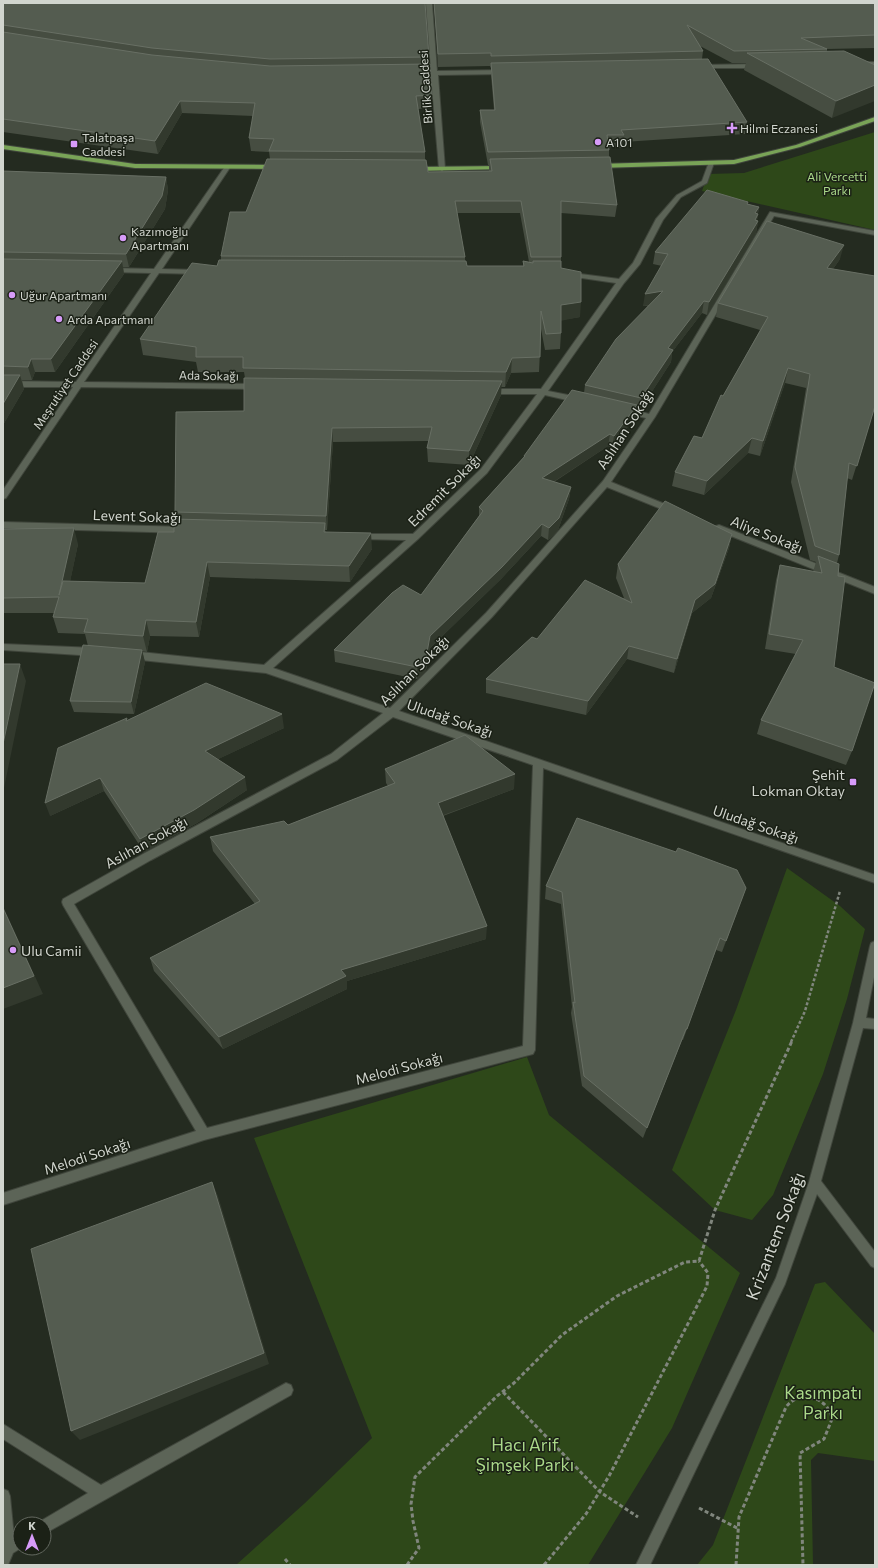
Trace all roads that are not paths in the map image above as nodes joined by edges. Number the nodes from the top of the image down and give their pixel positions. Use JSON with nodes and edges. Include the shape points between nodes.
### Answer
{"nodes":[{"id":1,"x":429,"y":3,"type":"edge"},
{"id":2,"x":851,"y":64,"type":"edge"},
{"id":3,"x":875,"y":64,"type":"edge"},
{"id":4,"x":763,"y":66,"type":"edge"},
{"id":5,"x":692,"y":68,"type":"edge"},
{"id":6,"x":511,"y":72,"type":"edge"},
{"id":7,"x":435,"y":73,"type":"junction"},
{"id":8,"x":411,"y":74,"type":"edge"},
{"id":9,"x":875,"y":119,"type":"edge"},
{"id":10,"x":3,"y":147,"type":"edge"},
{"id":11,"x":711,"y":163,"type":"junction"},
{"id":12,"x":228,"y":166,"type":"junction"},
{"id":13,"x":590,"y":166,"type":"edge"},
{"id":14,"x":283,"y":167,"type":"edge"},
{"id":15,"x":512,"y":168,"type":"edge"},
{"id":16,"x":410,"y":169,"type":"edge"},
{"id":17,"x":442,"y":169,"type":"junction"},
{"id":18,"x":875,"y":233,"type":"edge"},
{"id":19,"x":103,"y":270,"type":"edge"},
{"id":20,"x":156,"y":271,"type":"junction"},
{"id":21,"x":204,"y":272,"type":"edge"},
{"id":22,"x":558,"y":273,"type":"edge"},
{"id":23,"x":622,"y":281,"type":"junction"},
{"id":24,"x":3,"y":384,"type":"edge"},
{"id":25,"x":79,"y":384,"type":"junction"},
{"id":26,"x":265,"y":388,"type":"edge"},
{"id":27,"x":479,"y":391,"type":"edge"},
{"id":28,"x":543,"y":392,"type":"junction"},
{"id":29,"x":591,"y":403,"type":"edge"},
{"id":30,"x":613,"y":408,"type":"edge"},
{"id":31,"x":651,"y":417,"type":"junction"},
{"id":32,"x":606,"y":483,"type":"junction"},
{"id":33,"x":3,"y":496,"type":"edge"},
{"id":34,"x":684,"y":514,"type":"edge"},
{"id":35,"x":3,"y":525,"type":"edge"},
{"id":36,"x":712,"y":526,"type":"edge"},
{"id":37,"x":193,"y":531,"type":"edge"},
{"id":38,"x":351,"y":536,"type":"edge"},
{"id":39,"x":415,"y":538,"type":"junction"},
{"id":40,"x":875,"y":590,"type":"edge"},
{"id":41,"x":3,"y":647,"type":"edge"},
{"id":42,"x":105,"y":653,"type":"edge"},
{"id":43,"x":120,"y":654,"type":"edge"},
{"id":44,"x":266,"y":669,"type":"junction"},
{"id":45,"x":392,"y":712,"type":"junction"},
{"id":46,"x":538,"y":764,"type":"junction"},
{"id":47,"x":875,"y":879,"type":"edge"},
{"id":48,"x":875,"y":946,"type":"edge"},
{"id":49,"x":859,"y":1023,"type":"junction"},
{"id":50,"x":875,"y":1024,"type":"edge"},
{"id":51,"x":204,"y":1134,"type":"junction"},
{"id":52,"x":815,"y":1182,"type":"junction"},
{"id":53,"x":3,"y":1199,"type":"edge"},
{"id":54,"x":875,"y":1262,"type":"edge"},
{"id":55,"x":286,"y":1390,"type":"dead end"},
{"id":56,"x":3,"y":1431,"type":"edge"},
{"id":57,"x":101,"y":1493,"type":"junction"},
{"id":58,"x":3,"y":1496,"type":"edge"},
{"id":59,"x":52,"y":1522,"type":"edge"},
{"id":60,"x":10,"y":1550,"type":"edge"},
{"id":61,"x":643,"y":1565,"type":"edge"}],
"edges":[{"from":1,"to":7,"type":"street","name":"Birlik Caddesi"},
{"from":2,"to":3,"type":"street"},
{"from":4,"to":5,"type":"street"},
{"from":6,"to":7,"type":"street"},
{"from":7,"to":8,"type":"street"},
{"from":7,"to":17,"type":"street","name":"Birlik Caddesi"},
{"from":9,"to":11,"type":"main road","via":[[798,146],[734,162]]},
{"from":10,"to":12,"type":"main road","via":[[135,166]]},
{"from":11,"to":13,"type":"main road"},
{"from":11,"to":23,"type":"street","name":"Edremit Sokağı","via":[[706,182],[679,196],[660,219],[636,264]]},
{"from":12,"to":14,"type":"main road"},
{"from":12,"to":20,"type":"street","name":"Meşrutiyet Caddesi"},
{"from":15,"to":17,"type":"main road"},
{"from":16,"to":17,"type":"main road"},
{"from":18,"to":31,"type":"street","name":"Aslıhan Sokağı","via":[[772,212]]},
{"from":19,"to":20,"type":"street"},
{"from":20,"to":21,"type":"street"},
{"from":20,"to":25,"type":"street","name":"Meşrutiyet Caddesi"},
{"from":22,"to":23,"type":"street"},
{"from":23,"to":28,"type":"street","name":"Edremit Sokağı"},
{"from":24,"to":25,"type":"street","name":"Ada Sokağı"},
{"from":25,"to":26,"type":"street","name":"Ada Sokağı"},
{"from":25,"to":33,"type":"street","name":"Meşrutiyet Caddesi"},
{"from":27,"to":28,"type":"street"},
{"from":28,"to":29,"type":"street"},
{"from":28,"to":39,"type":"street","name":"Edremit Sokağı","via":[[484,471]]},
{"from":30,"to":31,"type":"street"},
{"from":31,"to":32,"type":"street","name":"Aslıhan Sokağı"},
{"from":32,"to":34,"type":"street"},
{"from":32,"to":45,"type":"street","name":"Aslıhan Sokağı","via":[[489,615]]},
{"from":35,"to":37,"type":"street","name":"Levent Sokağı"},
{"from":36,"to":40,"type":"street","name":"Aliye Sokağı"},
{"from":38,"to":39,"type":"street"},
{"from":39,"to":44,"type":"street","name":"Edremit Sokağı"},
{"from":41,"to":42,"type":"street"},
{"from":43,"to":44,"type":"street","name":"Uludağ Sokağı"},
{"from":44,"to":45,"type":"street","name":"Uludağ Sokağı"},
{"from":45,"to":46,"type":"street","name":"Uludağ Sokağı"},
{"from":45,"to":51,"type":"street","name":"Aslıhan Sokağı","via":[[334,757],[67,902]]},
{"from":46,"to":47,"type":"street","name":"Uludağ Sokağı"},
{"from":46,"to":51,"type":"street","name":"Melodi Sokağı","via":[[529,1050]]},
{"from":48,"to":49,"type":"street","name":"Krizantem Sokağı"},
{"from":49,"to":50,"type":"street"},
{"from":49,"to":52,"type":"street","name":"Krizantem Sokağı"},
{"from":51,"to":53,"type":"street","name":"Melodi Sokağı"},
{"from":52,"to":54,"type":"street"},
{"from":52,"to":61,"type":"street","name":"Krizantem Sokağı","via":[[781,1280]]},
{"from":55,"to":57,"type":"street"},
{"from":56,"to":57,"type":"street"},
{"from":57,"to":59,"type":"street"},
{"from":58,"to":60,"type":"street"}]}
